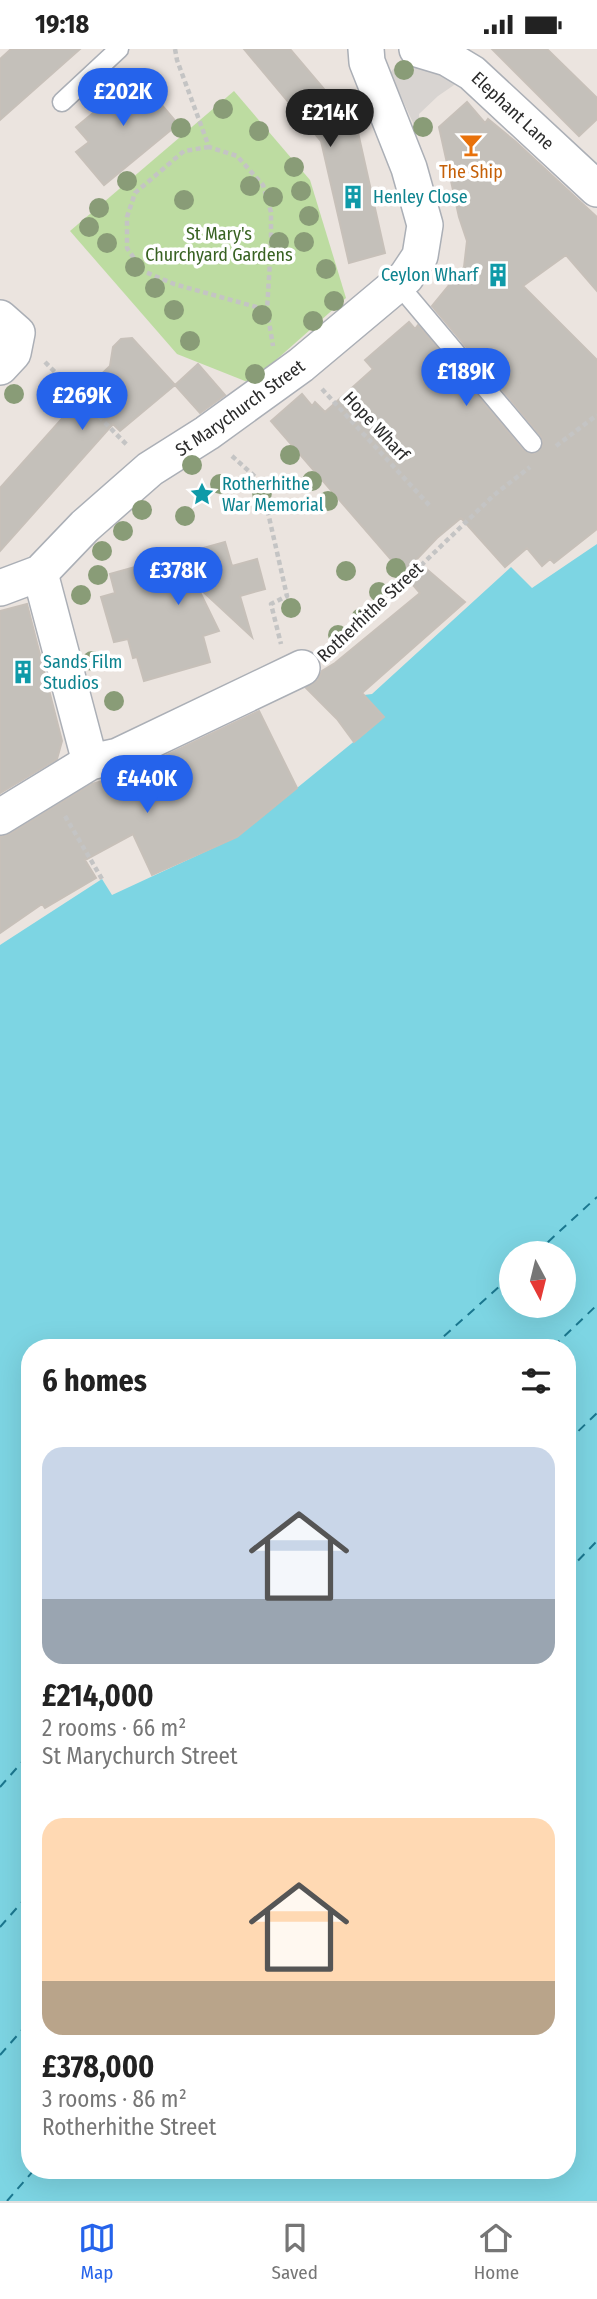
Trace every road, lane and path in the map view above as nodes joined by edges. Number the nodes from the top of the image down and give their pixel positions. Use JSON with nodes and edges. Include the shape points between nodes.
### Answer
{"nodes":[{"id":1,"x":119,"y":49,"type":"edge"},
{"id":2,"x":175,"y":49,"type":"edge"},
{"id":3,"x":366,"y":49,"type":"edge"},
{"id":4,"x":417,"y":49,"type":"edge"},
{"id":5,"x":62,"y":103,"type":"dead end"},
{"id":6,"x":209,"y":147,"type":"junction"},
{"id":7,"x":597,"y":189,"type":"edge"},
{"id":8,"x":398,"y":284,"type":"junction"},
{"id":9,"x":267,"y":310,"type":"junction"},
{"id":10,"x":8,"y":325,"type":"edge"},
{"id":11,"x":0,"y":367,"type":"edge"},
{"id":12,"x":290,"y":373,"type":"junction"},
{"id":13,"x":597,"y":415,"type":"edge"},
{"id":14,"x":206,"y":433,"type":"junction"},
{"id":15,"x":533,"y":443,"type":"dead end"},
{"id":16,"x":556,"y":447,"type":"dead end"},
{"id":17,"x":535,"y":463,"type":"dead end"},
{"id":18,"x":150,"y":469,"type":"junction"},
{"id":19,"x":430,"y":506,"type":"dead end"},
{"id":20,"x":40,"y":573,"type":"junction"},
{"id":21,"x":0,"y":588,"type":"edge"},
{"id":22,"x":302,"y":668,"type":"junction"},
{"id":23,"x":90,"y":762,"type":"junction"},
{"id":24,"x":60,"y":807,"type":"dead end"},
{"id":25,"x":0,"y":817,"type":"edge"},
{"id":26,"x":102,"y":879,"type":"dead end"}],
"edges":[{"from":1,"to":5,"type":"lane"},
{"from":2,"to":6,"type":"path"},
{"from":3,"to":8,"type":"street","name":"St Marychurch Street","via":[[425,225],[421,256]]},
{"from":4,"to":7,"type":"street","name":"Elephant Lane","via":[[447,58],[472,73]]},
{"from":6,"to":9,"type":"path","via":[[237,156],[263,185],[271,212]]},
{"from":6,"to":9,"type":"path","via":[[184,151],[135,193],[127,217],[127,248],[143,271]]},
{"from":8,"to":12,"type":"street","name":"St Marychurch Street"},
{"from":8,"to":15,"type":"lane"},
{"from":9,"to":12,"type":"path"},
{"from":10,"to":11,"type":"street","via":[[13,353]]},
{"from":10,"to":18,"type":"path"},
{"from":12,"to":14,"type":"street","name":"St Marychurch Street"},
{"from":12,"to":19,"type":"path","name":"Hope Wharf"},
{"from":13,"to":16,"type":"path"},
{"from":14,"to":18,"type":"street","name":"St Marychurch Street"},
{"from":14,"to":22,"type":"path","via":[[261,482],[287,596],[271,604],[284,656]]},
{"from":17,"to":22,"type":"path","name":"Rotherhithe Street","via":[[494,495],[331,653]]},
{"from":18,"to":20,"type":"street","name":"St Marychurch Street"},
{"from":20,"to":21,"type":"street"},
{"from":20,"to":23,"type":"street"},
{"from":22,"to":23,"type":"street","name":"Rotherhithe Street","via":[[118,757]]},
{"from":23,"to":25,"type":"street","name":"Rotherhithe Street"},
{"from":24,"to":26,"type":"path"}]}
